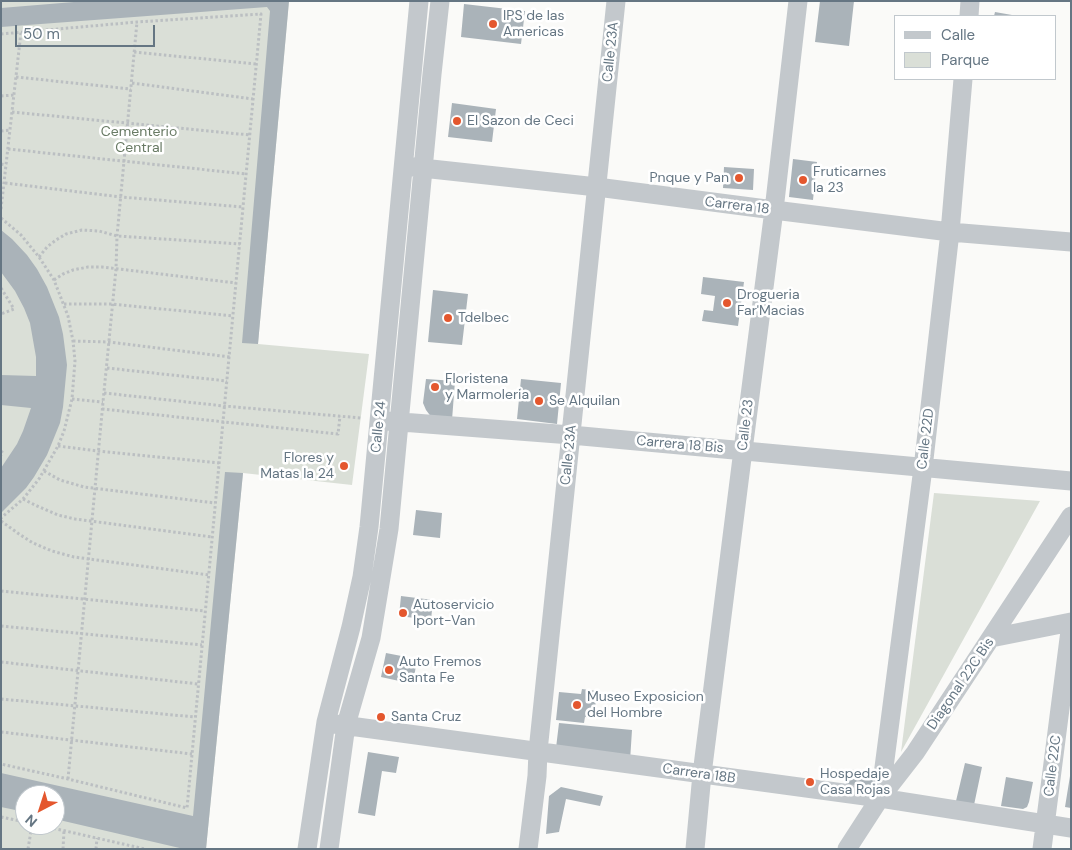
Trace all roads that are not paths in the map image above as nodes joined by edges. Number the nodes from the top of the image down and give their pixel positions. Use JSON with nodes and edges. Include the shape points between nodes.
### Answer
{"nodes":[{"id":1,"x":420,"y":1,"type":"edge"},
{"id":2,"x":440,"y":1,"type":"edge"},
{"id":3,"x":616,"y":1,"type":"edge"},
{"id":4,"x":798,"y":1,"type":"edge"},
{"id":5,"x":970,"y":1,"type":"edge"},
{"id":6,"x":969,"y":15,"type":"edge"},
{"id":7,"x":963,"y":80,"type":"edge"},
{"id":8,"x":404,"y":166,"type":"junction"},
{"id":9,"x":423,"y":168,"type":"junction"},
{"id":10,"x":597,"y":187,"type":"junction"},
{"id":11,"x":774,"y":210,"type":"junction"},
{"id":12,"x":950,"y":232,"type":"junction"},
{"id":13,"x":1071,"y":242,"type":"edge"},
{"id":14,"x":370,"y":419,"type":"junction"},
{"id":15,"x":400,"y":422,"type":"junction"},
{"id":16,"x":571,"y":435,"type":"junction"},
{"id":17,"x":742,"y":450,"type":"junction"},
{"id":18,"x":923,"y":468,"type":"junction"},
{"id":19,"x":1071,"y":481,"type":"edge"},
{"id":20,"x":1071,"y":516,"type":"edge"},
{"id":21,"x":1065,"y":624,"type":"edge"},
{"id":22,"x":991,"y":638,"type":"junction"},
{"id":23,"x":326,"y":722,"type":"junction"},
{"id":24,"x":346,"y":725,"type":"junction"},
{"id":25,"x":538,"y":752,"type":"junction"},
{"id":26,"x":702,"y":774,"type":"junction"},
{"id":27,"x":880,"y":798,"type":"junction"},
{"id":28,"x":1045,"y":824,"type":"junction"},
{"id":29,"x":1071,"y":828,"type":"edge"},
{"id":30,"x":307,"y":849,"type":"edge"},
{"id":31,"x":328,"y":849,"type":"edge"},
{"id":32,"x":528,"y":849,"type":"edge"},
{"id":33,"x":695,"y":849,"type":"edge"},
{"id":34,"x":847,"y":849,"type":"edge"},
{"id":35,"x":1042,"y":849,"type":"edge"}],
"edges":[{"from":1,"to":8,"type":"street","name":"Calle 24"},
{"from":2,"to":9,"type":"street","name":"Calle 24"},
{"from":3,"to":10,"type":"street","name":"Calle 23A"},
{"from":4,"to":11,"type":"street","name":"Calle 23"},
{"from":5,"to":6,"type":"street"},
{"from":7,"to":12,"type":"street","name":"Calle 22D"},
{"from":8,"to":9,"type":"street","name":"Carrera 18"},
{"from":8,"to":14,"type":"street","name":"Calle 24"},
{"from":9,"to":10,"type":"street","name":"Carrera 18"},
{"from":9,"to":15,"type":"street","name":"Calle 24"},
{"from":10,"to":11,"type":"street","name":"Carrera 18"},
{"from":10,"to":16,"type":"street","name":"Calle 23A"},
{"from":11,"to":12,"type":"street","name":"Carrera 18"},
{"from":11,"to":17,"type":"street","name":"Calle 23"},
{"from":12,"to":13,"type":"street","name":"Carrera 18"},
{"from":12,"to":18,"type":"street","name":"Calle 22D"},
{"from":14,"to":15,"type":"street","name":"Carrera 18 Bis"},
{"from":14,"to":23,"type":"street","name":"Calle 24","via":[[369,527],[362,577]]},
{"from":15,"to":16,"type":"street","name":"Carrera 18 Bis"},
{"from":15,"to":24,"type":"street","name":"Calle 24","via":[[390,529],[371,638]]},
{"from":16,"to":17,"type":"street","name":"Carrera 18 Bis"},
{"from":16,"to":25,"type":"street","name":"Calle 23A"},
{"from":17,"to":18,"type":"street","name":"Carrera 18 Bis"},
{"from":17,"to":26,"type":"street","name":"Calle 23"},
{"from":18,"to":19,"type":"street","name":"Carrera 18 Bis"},
{"from":18,"to":27,"type":"street","name":"Calle 22D"},
{"from":20,"to":22,"type":"street","name":"Diagonal 22C Bis"},
{"from":21,"to":22,"type":"street"},
{"from":21,"to":28,"type":"street","name":"Calle 22C"},
{"from":22,"to":27,"type":"street","name":"Diagonal 22C Bis","via":[[915,753]]},
{"from":23,"to":24,"type":"street","name":"Carrera 18B"},
{"from":23,"to":30,"type":"street","name":"Calle 24"},
{"from":24,"to":25,"type":"street","name":"Carrera 18B"},
{"from":24,"to":31,"type":"street","name":"Calle 24"},
{"from":25,"to":26,"type":"street","name":"Carrera 18B"},
{"from":25,"to":32,"type":"street","name":"Calle 23A"},
{"from":26,"to":27,"type":"street","name":"Carrera 18B"},
{"from":26,"to":33,"type":"street","name":"Calle 23"},
{"from":27,"to":28,"type":"street","name":"Carrera 18B"},
{"from":27,"to":34,"type":"street","name":"Diagonal 22C Bis"},
{"from":28,"to":29,"type":"street","name":"Carrera 18B"},
{"from":28,"to":35,"type":"street","name":"Calle 22C"}]}
